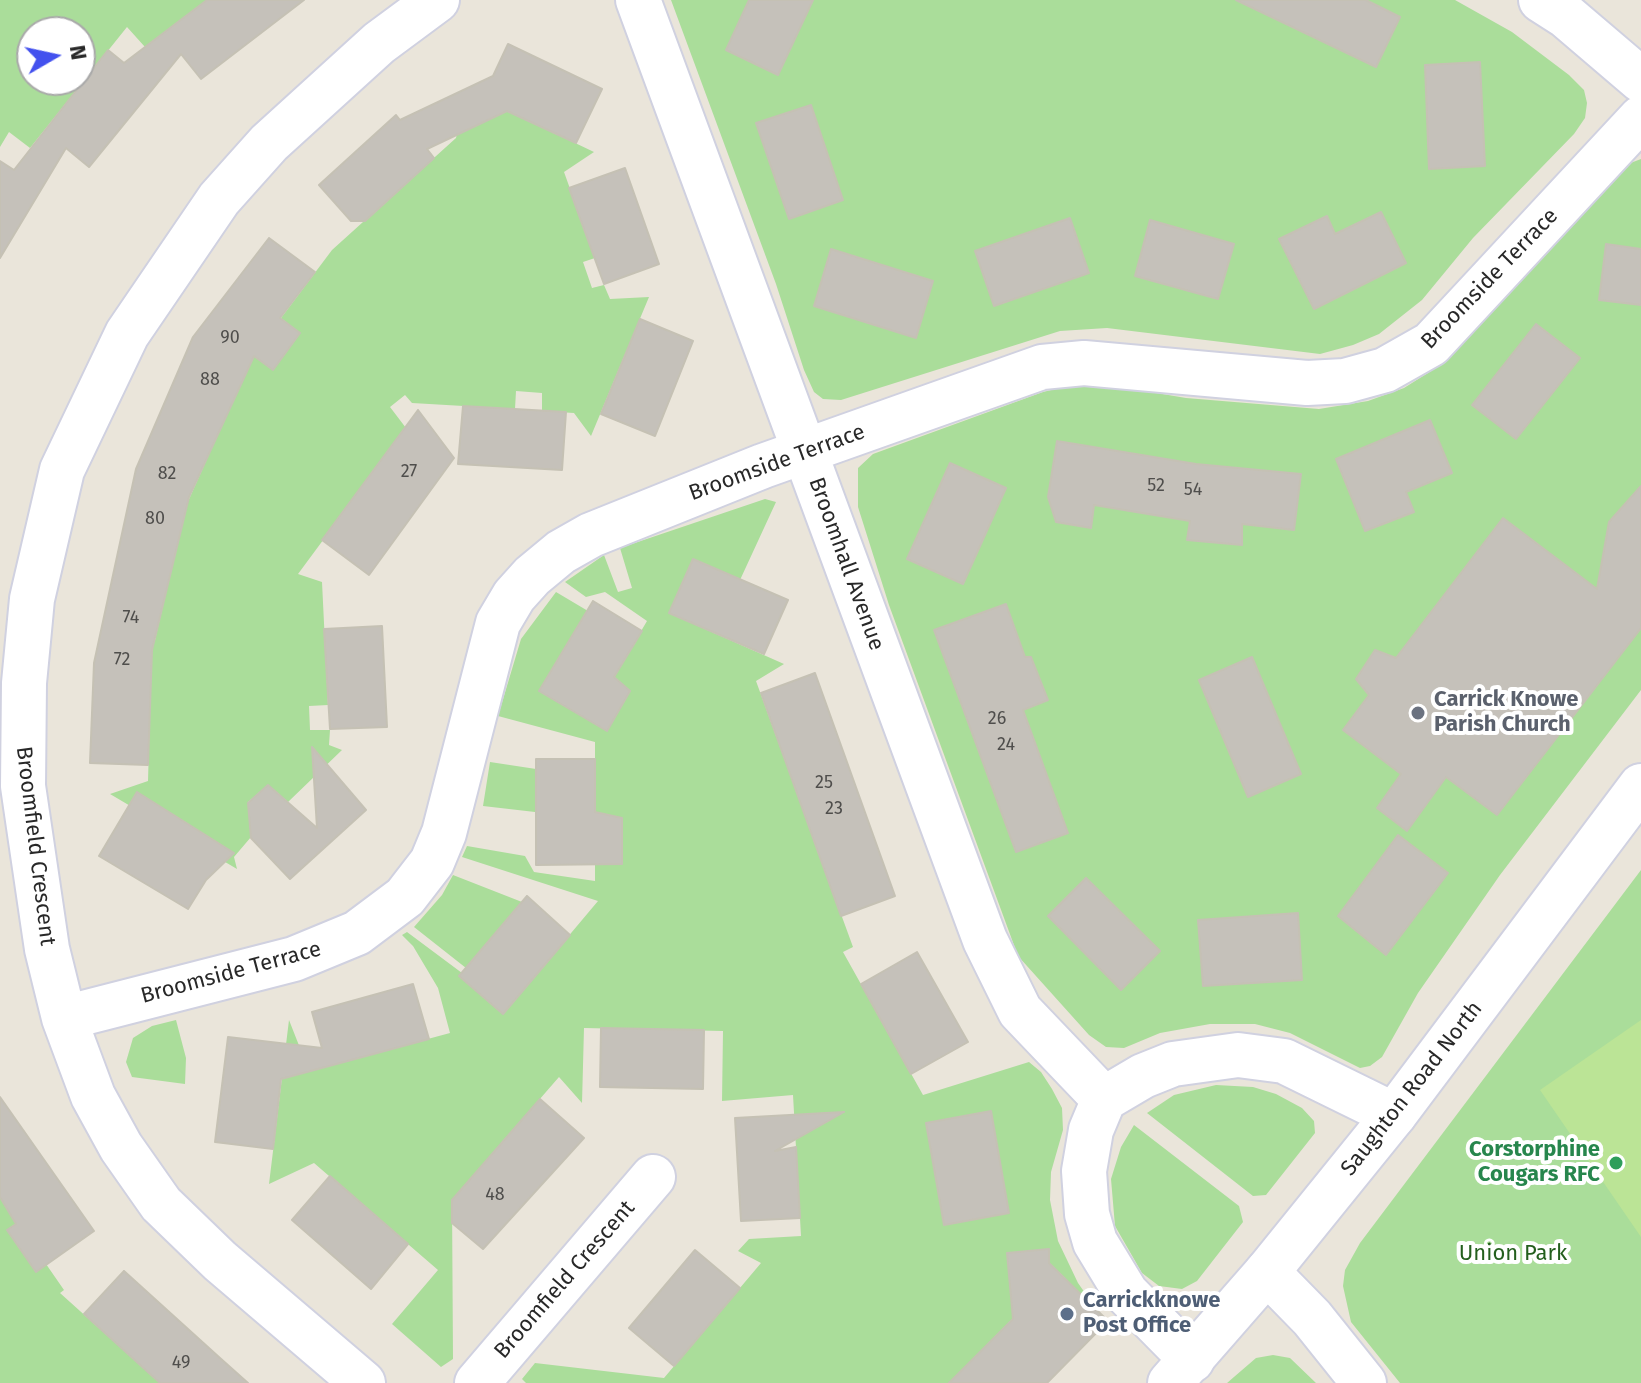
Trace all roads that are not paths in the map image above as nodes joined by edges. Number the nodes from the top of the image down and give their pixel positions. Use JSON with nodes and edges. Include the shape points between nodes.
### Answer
{"nodes":[{"id":1,"x":437,"y":0,"type":"edge"},
{"id":2,"x":638,"y":0,"type":"edge"},
{"id":3,"x":1541,"y":0,"type":"edge"},
{"id":4,"x":1641,"y":80,"type":"edge"},
{"id":5,"x":1641,"y":118,"type":"edge"},
{"id":6,"x":804,"y":452,"type":"junction"},
{"id":7,"x":1641,"y":786,"type":"edge"},
{"id":8,"x":64,"y":1018,"type":"junction"},
{"id":9,"x":1104,"y":1099,"type":"junction"},
{"id":10,"x":1394,"y":1115,"type":"junction"},
{"id":11,"x":653,"y":1177,"type":"dead end"},
{"id":12,"x":1267,"y":1272,"type":"junction"},
{"id":13,"x":1181,"y":1371,"type":"edge"},
{"id":14,"x":363,"y":1383,"type":"edge"},
{"id":15,"x":477,"y":1383,"type":"edge"},
{"id":16,"x":1364,"y":1383,"type":"edge"}],
"edges":[{"from":1,"to":8,"type":"street","name":"Broomfield Crescent","via":[[317,98],[219,199],[127,334],[62,470],[32,599],[21,725],[29,831],[47,949]]},
{"from":2,"to":6,"type":"street","name":"Broomhall Avenue"},
{"from":3,"to":4,"type":"street"},
{"from":5,"to":6,"type":"street","name":"Broomside Terrace","via":[[1431,344],[1385,370],[1345,381],[1307,383],[1058,364]]},
{"from":6,"to":8,"type":"street","name":"Broomside Terrace","via":[[591,535],[546,563],[514,596],[489,646],[444,833],[421,878],[375,921],[294,959]]},
{"from":6,"to":9,"type":"street","name":"Broomhall Avenue","via":[[1002,977],[1020,1011]]},
{"from":7,"to":10,"type":"street","name":"Saughton Road North"},
{"from":8,"to":14,"type":"street","name":"Broomfield Crescent","via":[[93,1096],[161,1204]]},
{"from":9,"to":10,"type":"street","via":[[1173,1064],[1238,1055],[1284,1061]]},
{"from":9,"to":13,"type":"street","via":[[1091,1130],[1084,1171],[1095,1242],[1108,1269]]},
{"from":10,"to":12,"type":"street","name":"Saughton Road North"},
{"from":11,"to":15,"type":"street","name":"Broomfield Crescent"},
{"from":12,"to":13,"type":"street","name":"Saughton Road North"},
{"from":12,"to":16,"type":"street"}]}
